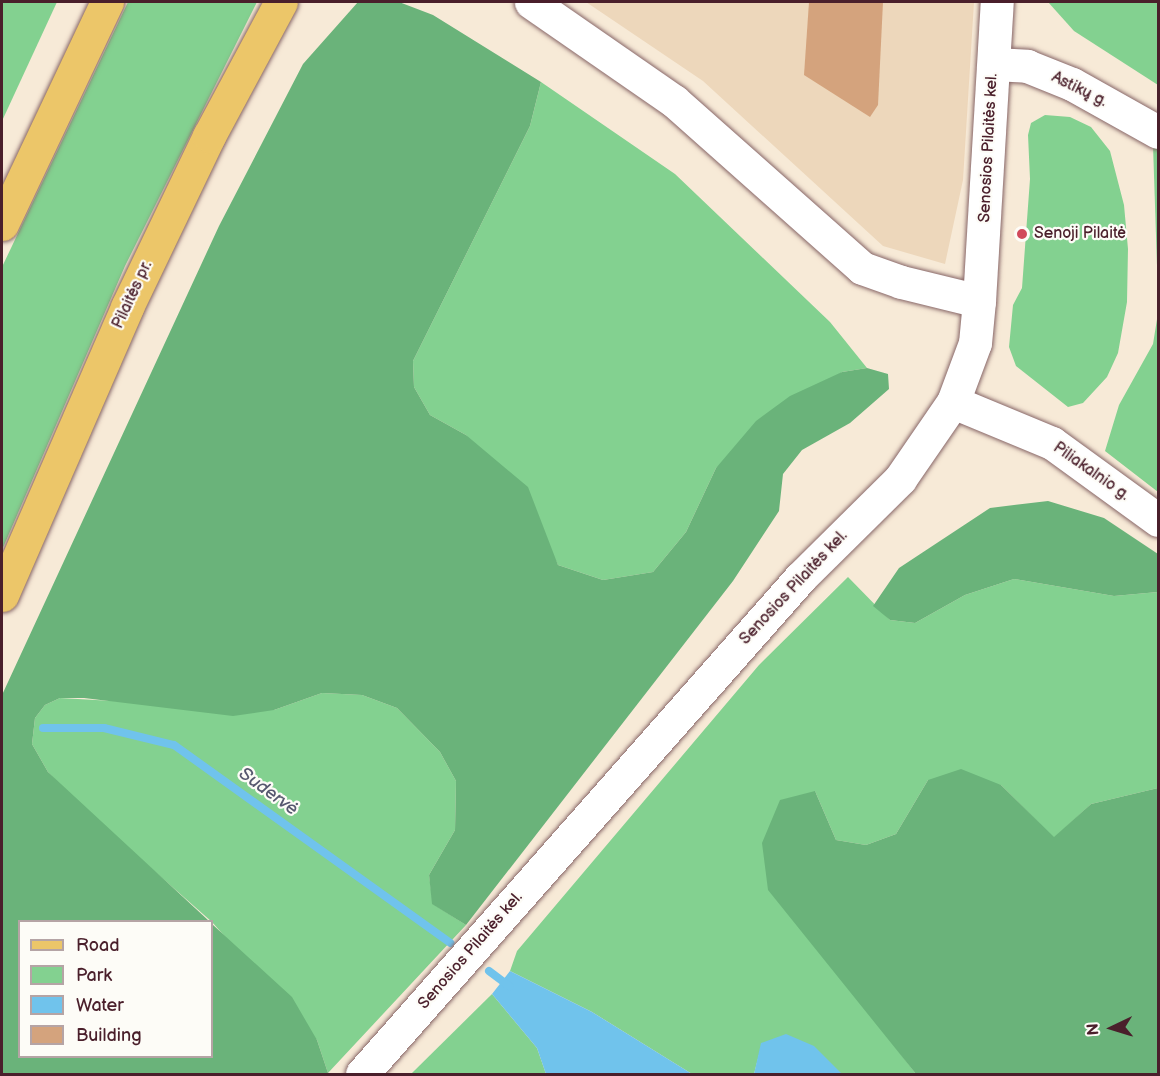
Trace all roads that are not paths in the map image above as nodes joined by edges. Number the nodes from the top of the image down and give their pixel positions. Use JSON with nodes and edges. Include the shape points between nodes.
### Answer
{"nodes":[{"id":1,"x":107,"y":2,"type":"edge"},
{"id":2,"x":281,"y":2,"type":"edge"},
{"id":3,"x":531,"y":2,"type":"edge"},
{"id":4,"x":997,"y":2,"type":"edge"},
{"id":5,"x":994,"y":63,"type":"junction"},
{"id":6,"x":1158,"y":132,"type":"edge"},
{"id":7,"x":2,"y":224,"type":"edge"},
{"id":8,"x":980,"y":301,"type":"junction"},
{"id":9,"x":953,"y":402,"type":"junction"},
{"id":10,"x":1158,"y":520,"type":"edge"},
{"id":11,"x":2,"y":595,"type":"edge"},
{"id":12,"x":362,"y":1074,"type":"edge"}],
"edges":[{"from":1,"to":7,"type":"main road"},
{"from":2,"to":11,"type":"main road","name":"Pilaitės pr.","via":[[209,136],[127,307]]},
{"from":3,"to":8,"type":"street","via":[[674,101],[862,268]]},
{"from":4,"to":5,"type":"street","name":"Senosios Pilaitės kel."},
{"from":5,"to":6,"type":"street","name":"Astikų g.","via":[[1028,66],[1072,84]]},
{"from":5,"to":8,"type":"street","name":"Senosios Pilaitės kel."},
{"from":8,"to":9,"type":"street","name":"Senosios Pilaitės kel.","via":[[975,343]]},
{"from":9,"to":10,"type":"street","name":"Piliakalnio g.","via":[[1052,443]]},
{"from":9,"to":12,"type":"street","name":"Senosios Pilaitės kel.","via":[[900,478],[792,586]]}]}
